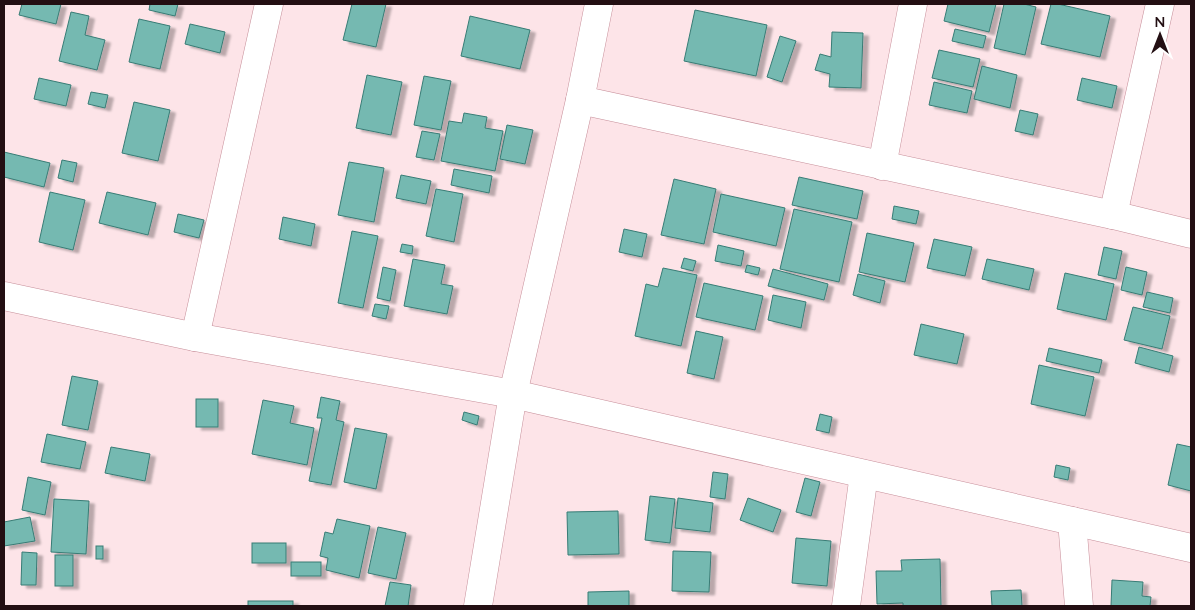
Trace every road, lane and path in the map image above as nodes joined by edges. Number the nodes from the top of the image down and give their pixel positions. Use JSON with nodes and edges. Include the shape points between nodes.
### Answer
{"nodes":[{"id":1,"x":269,"y":4,"type":"edge"},
{"id":2,"x":600,"y":4,"type":"edge"},
{"id":3,"x":913,"y":4,"type":"edge"},
{"id":4,"x":1160,"y":4,"type":"edge"},
{"id":5,"x":580,"y":100,"type":"junction"},
{"id":6,"x":882,"y":166,"type":"junction"},
{"id":7,"x":1113,"y":215,"type":"junction"},
{"id":8,"x":1191,"y":234,"type":"edge"},
{"id":9,"x":4,"y":296,"type":"edge"},
{"id":10,"x":195,"y":337,"type":"junction"},
{"id":11,"x":513,"y":394,"type":"junction"},
{"id":12,"x":864,"y":474,"type":"junction"},
{"id":13,"x":1072,"y":521,"type":"junction"},
{"id":14,"x":1191,"y":548,"type":"edge"},
{"id":15,"x":478,"y":606,"type":"edge"},
{"id":16,"x":846,"y":606,"type":"edge"},
{"id":17,"x":1079,"y":606,"type":"edge"}],
"edges":[{"from":1,"to":10,"type":"street"},
{"from":2,"to":5,"type":"street"},
{"from":3,"to":6,"type":"street"},
{"from":4,"to":7,"type":"street"},
{"from":5,"to":6,"type":"street"},
{"from":5,"to":11,"type":"street"},
{"from":6,"to":7,"type":"street"},
{"from":7,"to":8,"type":"street"},
{"from":9,"to":10,"type":"street"},
{"from":10,"to":11,"type":"street"},
{"from":11,"to":12,"type":"street"},
{"from":11,"to":15,"type":"street"},
{"from":12,"to":13,"type":"street"},
{"from":12,"to":16,"type":"street"},
{"from":13,"to":14,"type":"street"},
{"from":13,"to":17,"type":"street"}]}
